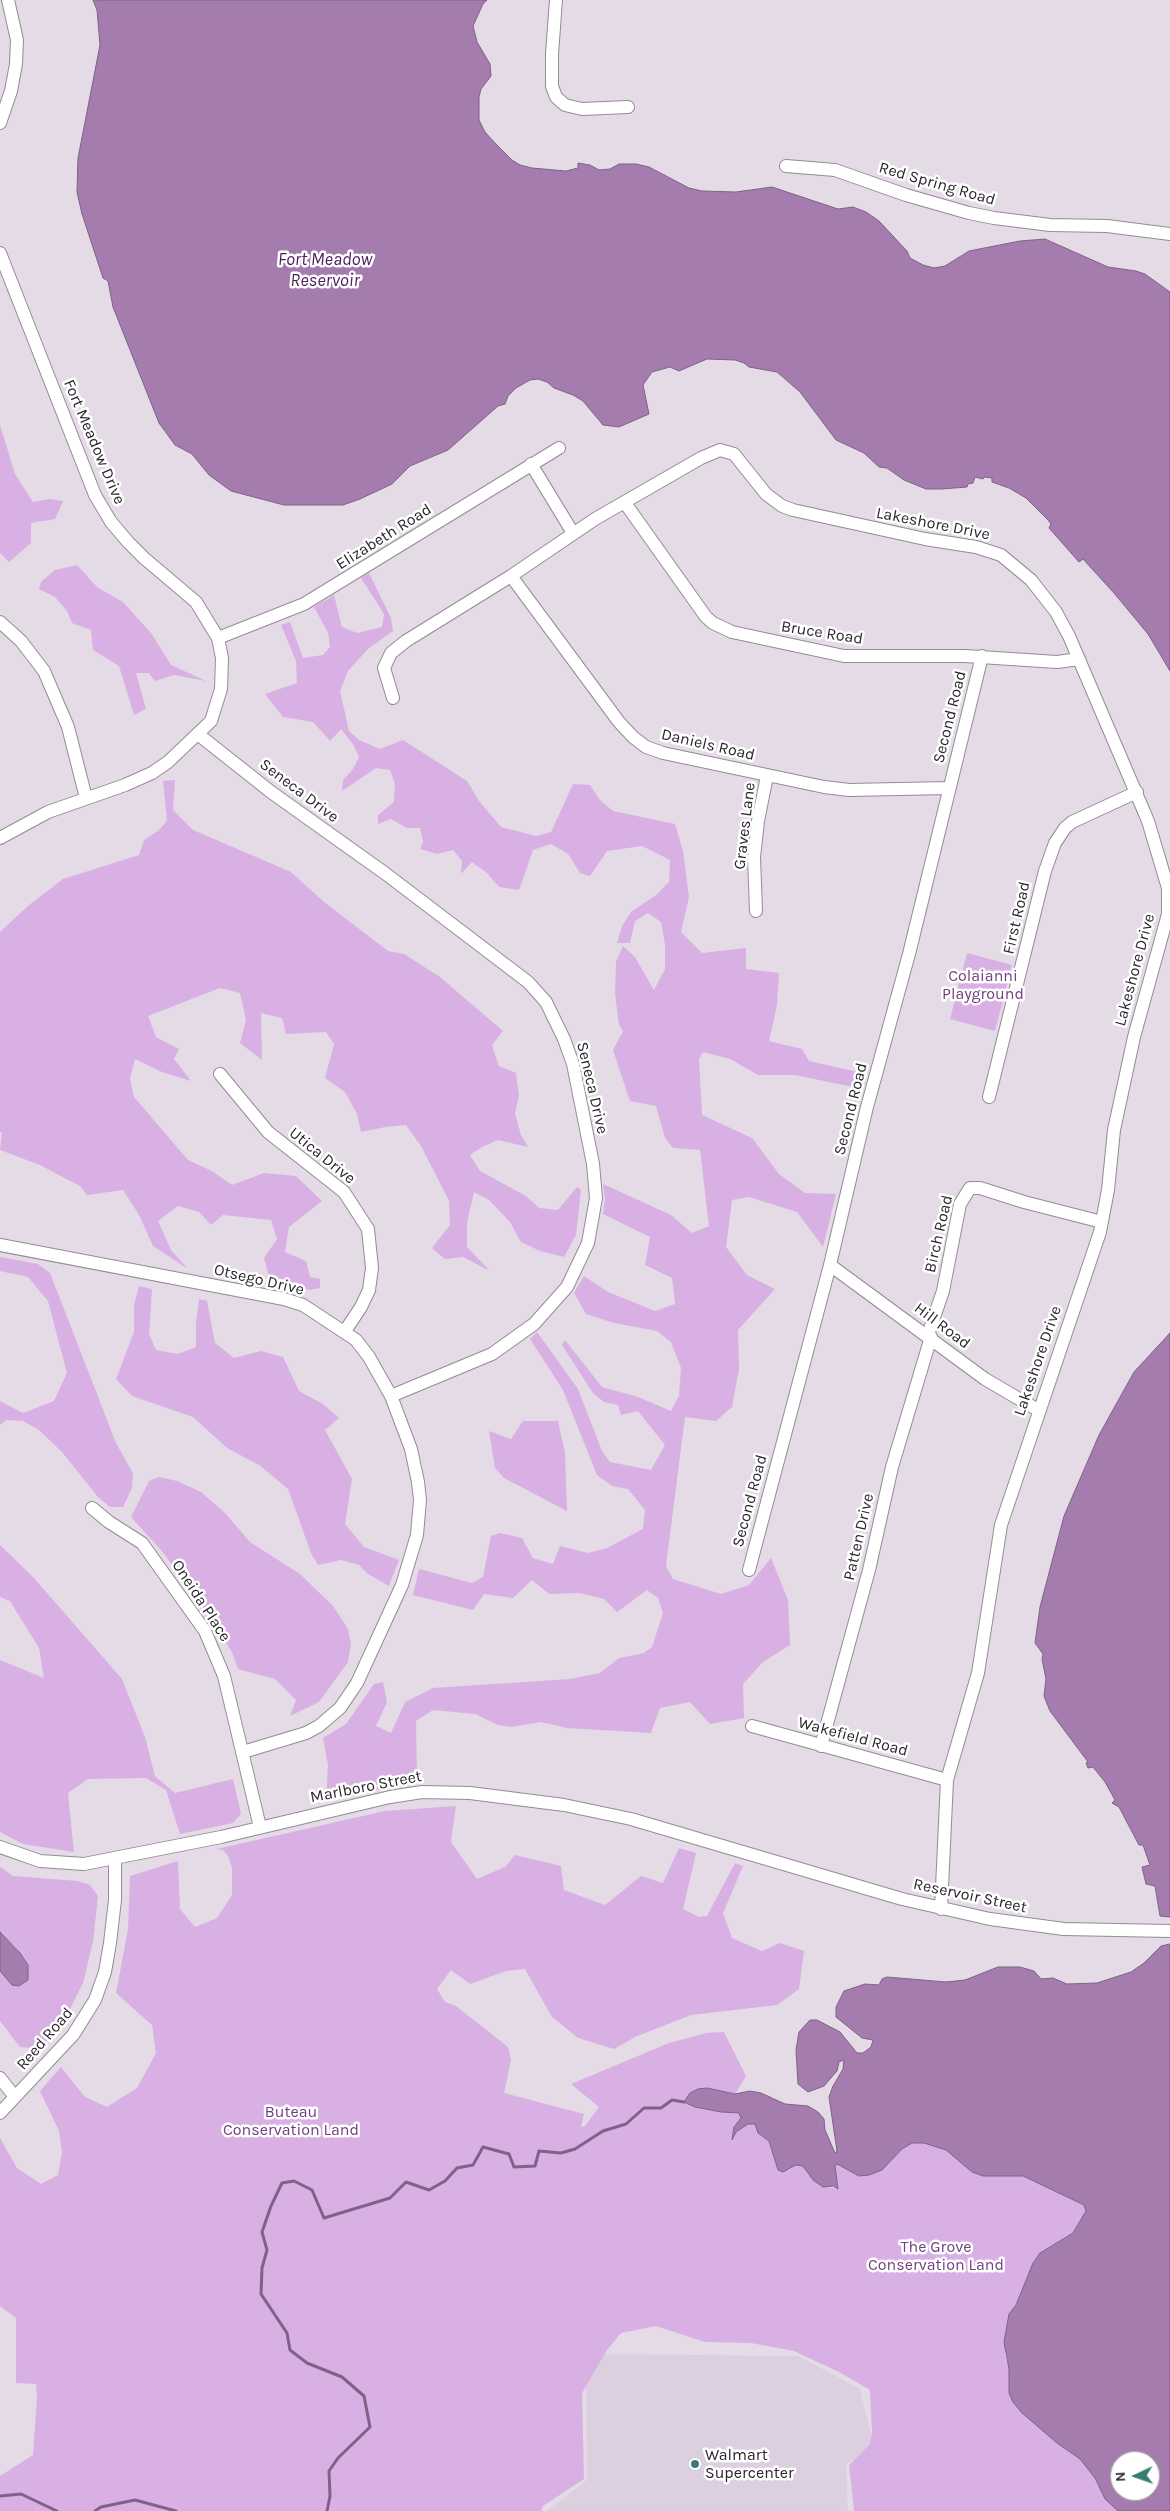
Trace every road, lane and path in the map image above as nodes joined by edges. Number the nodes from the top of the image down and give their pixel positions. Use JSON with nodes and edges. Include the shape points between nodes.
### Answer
{"nodes":[{"id":1,"x":8,"y":0,"type":"edge"},
{"id":2,"x":556,"y":0,"type":"edge"},
{"id":3,"x":628,"y":107,"type":"dead end"},
{"id":4,"x":0,"y":123,"type":"edge"},
{"id":5,"x":786,"y":166,"type":"dead end"},
{"id":6,"x":1170,"y":234,"type":"edge"},
{"id":7,"x":0,"y":253,"type":"edge"},
{"id":8,"x":559,"y":448,"type":"dead end"},
{"id":9,"x":531,"y":464,"type":"junction"},
{"id":10,"x":625,"y":503,"type":"junction"},
{"id":11,"x":573,"y":533,"type":"junction"},
{"id":12,"x":510,"y":576,"type":"junction"},
{"id":13,"x":0,"y":622,"type":"edge"},
{"id":14,"x":218,"y":638,"type":"junction"},
{"id":15,"x":982,"y":656,"type":"junction"},
{"id":16,"x":1079,"y":659,"type":"junction"},
{"id":17,"x":393,"y":698,"type":"dead end"},
{"id":18,"x":199,"y":735,"type":"junction"},
{"id":19,"x":768,"y":776,"type":"junction"},
{"id":20,"x":949,"y":788,"type":"junction"},
{"id":21,"x":1137,"y":792,"type":"junction"},
{"id":22,"x":86,"y":798,"type":"junction"},
{"id":23,"x":0,"y":838,"type":"edge"},
{"id":24,"x":756,"y":911,"type":"dead end"},
{"id":25,"x":220,"y":1074,"type":"dead end"},
{"id":26,"x":989,"y":1097,"type":"dead end"},
{"id":27,"x":1102,"y":1222,"type":"junction"},
{"id":28,"x":0,"y":1245,"type":"edge"},
{"id":29,"x":830,"y":1265,"type":"junction"},
{"id":30,"x":345,"y":1332,"type":"junction"},
{"id":31,"x":930,"y":1336,"type":"junction"},
{"id":32,"x":391,"y":1396,"type":"junction"},
{"id":33,"x":1038,"y":1410,"type":"junction"},
{"id":34,"x":92,"y":1508,"type":"dead end"},
{"id":35,"x":749,"y":1570,"type":"dead end"},
{"id":36,"x":752,"y":1726,"type":"dead end"},
{"id":37,"x":821,"y":1746,"type":"junction"},
{"id":38,"x":243,"y":1752,"type":"junction"},
{"id":39,"x":947,"y":1780,"type":"junction"},
{"id":40,"x":260,"y":1827,"type":"junction"},
{"id":41,"x":0,"y":1846,"type":"edge"},
{"id":42,"x":768,"y":1858,"type":"joint"},
{"id":43,"x":115,"y":1859,"type":"junction"},
{"id":44,"x":941,"y":1909,"type":"junction"},
{"id":45,"x":1170,"y":1931,"type":"edge"},
{"id":46,"x":0,"y":2078,"type":"edge"},
{"id":47,"x":15,"y":2097,"type":"junction"},
{"id":48,"x":0,"y":2113,"type":"edge"}],
"edges":[{"from":1,"to":4,"type":"street","via":[[17,40],[16,64]]},
{"from":2,"to":3,"type":"street","via":[[552,86],[556,98],[582,109]]},
{"from":5,"to":6,"type":"street","name":"Red Spring Road","via":[[835,170],[906,195],[994,218]]},
{"from":7,"to":14,"type":"street","name":"Fort Meadow Drive","via":[[95,495],[128,542],[196,602]]},
{"from":8,"to":9,"type":"street","name":"Elizabeth Road"},
{"from":9,"to":11,"type":"street"},
{"from":9,"to":14,"type":"street","name":"Elizabeth Road","via":[[342,583],[304,604]]},
{"from":10,"to":11,"type":"street","name":"Lakeshore Drive"},
{"from":10,"to":15,"type":"street","name":"Bruce Road","via":[[698,608],[722,628],[844,656]]},
{"from":10,"to":16,"type":"street","name":"Lakeshore Drive","via":[[712,452],[727,451],[739,459],[766,494],[793,510],[976,547],[1001,555],[1032,580],[1056,612]]},
{"from":11,"to":12,"type":"street","name":"Lakeshore Drive"},
{"from":12,"to":17,"type":"street","name":"Lakeshore Drive","via":[[391,653],[384,668]]},
{"from":12,"to":19,"type":"street","name":"Daniels Road","via":[[619,722],[639,742],[663,753]]},
{"from":13,"to":22,"type":"street","via":[[21,641],[44,671],[68,728]]},
{"from":14,"to":18,"type":"street","name":"Fort Meadow Drive","via":[[222,658],[221,688],[211,721]]},
{"from":15,"to":16,"type":"street","name":"Bruce Road","via":[[1046,661]]},
{"from":15,"to":20,"type":"street","name":"Second Road"},
{"from":16,"to":21,"type":"street","name":"Lakeshore Drive"},
{"from":18,"to":22,"type":"street","name":"Fort Meadow Drive","via":[[152,774]]},
{"from":18,"to":32,"type":"street","name":"Seneca Drive","via":[[528,982],[546,1002],[573,1064],[593,1164],[596,1198],[588,1243],[567,1287],[534,1324],[492,1354]]},
{"from":19,"to":20,"type":"street","name":"Daniels Road","via":[[849,790]]},
{"from":19,"to":24,"type":"street","name":"Graves Lane","via":[[754,857]]},
{"from":20,"to":29,"type":"street","name":"Second Road"},
{"from":21,"to":26,"type":"street","name":"First Road","via":[[1072,822],[1055,843],[1045,871]]},
{"from":21,"to":27,"type":"street","name":"Lakeshore Drive","via":[[1168,888],[1168,914],[1134,1036],[1114,1130]]},
{"from":22,"to":23,"type":"street","name":"Fort Meadow Drive","via":[[48,812]]},
{"from":25,"to":30,"type":"street","name":"Utica Drive","via":[[268,1132],[344,1192],[368,1229],[372,1268],[368,1290],[361,1308]]},
{"from":27,"to":31,"type":"street","name":"Birch Road","via":[[970,1188],[960,1204],[943,1291]]},
{"from":27,"to":33,"type":"street","name":"Lakeshore Drive"},
{"from":28,"to":30,"type":"street","name":"Otsego Drive","via":[[284,1299],[303,1305]]},
{"from":29,"to":31,"type":"street","name":"Hill Road"},
{"from":29,"to":35,"type":"street","name":"Second Road"},
{"from":30,"to":32,"type":"street","name":"Otsego Drive","via":[[369,1357]]},
{"from":31,"to":33,"type":"street","name":"Hill Road","via":[[998,1387]]},
{"from":31,"to":37,"type":"street","name":"Patten Drive","via":[[892,1467],[867,1576]]},
{"from":32,"to":38,"type":"street","name":"Otsego Drive","via":[[411,1449],[420,1500],[417,1535],[402,1585],[357,1683],[340,1708],[306,1733]]},
{"from":33,"to":39,"type":"street","name":"Lakeshore Drive","via":[[1001,1525],[978,1673]]},
{"from":34,"to":38,"type":"street","name":"Oneida Place","via":[[142,1543],[205,1631],[224,1676]]},
{"from":36,"to":37,"type":"street","name":"Wakefield Road"},
{"from":37,"to":39,"type":"street","name":"Wakefield Road"},
{"from":38,"to":40,"type":"street","name":"Oneida Place"},
{"from":39,"to":44,"type":"street","name":"Lakeshore Drive"},
{"from":40,"to":42,"type":"street","name":"Marlboro Street","via":[[390,1796],[461,1792],[608,1813]]},
{"from":40,"to":43,"type":"street","name":"Marlboro Street"},
{"from":41,"to":43,"type":"street","name":"Marlboro Street","via":[[28,1858],[54,1863],[84,1864]]},
{"from":42,"to":44,"type":"street","name":"Reservoir Street"},
{"from":43,"to":47,"type":"street","name":"Reed Road","via":[[110,1943],[105,1972],[95,2000],[73,2034]]},
{"from":44,"to":45,"type":"street","name":"Reservoir Street","via":[[1037,1926]]},
{"from":46,"to":47,"type":"street"},
{"from":47,"to":48,"type":"street","name":"Reed Road"}]}
